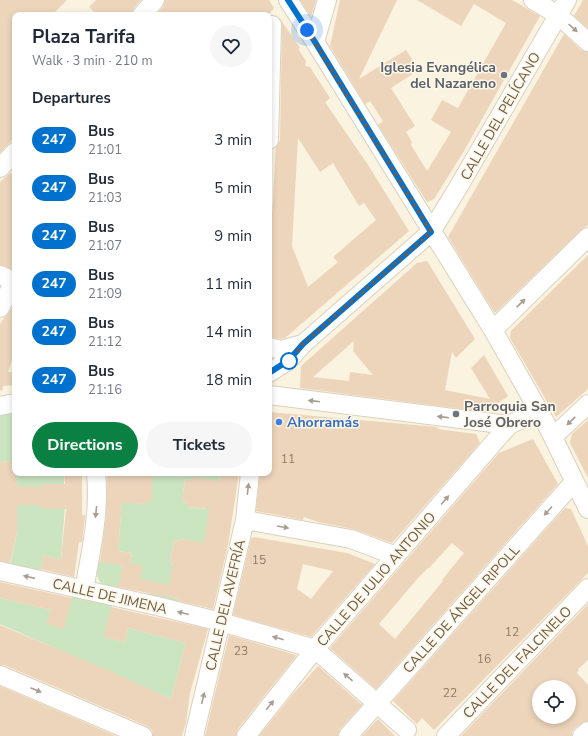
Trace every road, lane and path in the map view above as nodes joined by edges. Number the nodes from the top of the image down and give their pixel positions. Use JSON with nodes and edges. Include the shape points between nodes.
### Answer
{"nodes":[{"id":1,"x":155,"y":0,"type":"edge"},
{"id":2,"x":327,"y":0,"type":"edge"},
{"id":3,"x":533,"y":0,"type":"edge"},
{"id":4,"x":567,"y":0,"type":"edge"},
{"id":5,"x":289,"y":2,"type":"edge"},
{"id":6,"x":145,"y":12,"type":"edge"},
{"id":7,"x":558,"y":15,"type":"junction"},
{"id":8,"x":272,"y":26,"type":"edge"},
{"id":9,"x":315,"y":42,"type":"junction"},
{"id":10,"x":588,"y":42,"type":"edge"},
{"id":11,"x":431,"y":232,"type":"junction"},
{"id":12,"x":588,"y":237,"type":"edge"},
{"id":13,"x":10,"y":280,"type":"edge"},
{"id":14,"x":0,"y":308,"type":"edge"},
{"id":15,"x":493,"y":330,"type":"junction"},
{"id":16,"x":303,"y":344,"type":"junction"},
{"id":17,"x":272,"y":348,"type":"edge"},
{"id":18,"x":275,"y":370,"type":"edge"},
{"id":19,"x":272,"y":395,"type":"edge"},
{"id":20,"x":289,"y":398,"type":"junction"},
{"id":21,"x":12,"y":404,"type":"edge"},
{"id":22,"x":588,"y":404,"type":"edge"},
{"id":23,"x":0,"y":406,"type":"edge"},
{"id":24,"x":539,"y":411,"type":"junction"},
{"id":25,"x":509,"y":425,"type":"junction"},
{"id":26,"x":553,"y":437,"type":"junction"},
{"id":27,"x":96,"y":476,"type":"edge"},
{"id":28,"x":250,"y":476,"type":"edge"},
{"id":29,"x":574,"y":482,"type":"junction"},
{"id":30,"x":588,"y":509,"type":"edge"},
{"id":31,"x":245,"y":520,"type":"junction"},
{"id":32,"x":396,"y":556,"type":"junction"},
{"id":33,"x":0,"y":571,"type":"edge"},
{"id":34,"x":588,"y":588,"type":"edge"},
{"id":35,"x":84,"y":590,"type":"junction"},
{"id":36,"x":221,"y":622,"type":"junction"},
{"id":37,"x":315,"y":649,"type":"junction"},
{"id":38,"x":0,"y":675,"type":"edge"},
{"id":39,"x":377,"y":702,"type":"junction"},
{"id":40,"x":407,"y":730,"type":"dead end"},
{"id":41,"x":588,"y":731,"type":"edge"},
{"id":42,"x":143,"y":736,"type":"edge"},
{"id":43,"x":194,"y":736,"type":"edge"},
{"id":44,"x":246,"y":736,"type":"edge"},
{"id":45,"x":348,"y":736,"type":"edge"},
{"id":46,"x":446,"y":736,"type":"edge"},
{"id":47,"x":582,"y":736,"type":"edge"}],
"edges":[{"from":1,"to":6,"type":"street"},
{"from":2,"to":9,"type":"street"},
{"from":3,"to":7,"type":"street"},
{"from":4,"to":7,"type":"street","name":"CALLE DEL PELÍCANO"},
{"from":5,"to":8,"type":"street"},
{"from":5,"to":9,"type":"street"},
{"from":7,"to":10,"type":"street","one_way":true},
{"from":7,"to":11,"type":"street","name":"CALLE DEL PELÍCANO"},
{"from":9,"to":11,"type":"street"},
{"from":11,"to":15,"type":"street"},
{"from":11,"to":16,"type":"street","name":"CALLE DEL PELÍCANO"},
{"from":15,"to":12,"type":"street","one_way":true},
{"from":13,"to":14,"type":"street"},
{"from":15,"to":24,"type":"street"},
{"from":16,"to":17,"type":"street","via":[[281,350]]},
{"from":16,"to":18,"type":"street","name":"CALLE DEL PELÍCANO","via":[[289,360]]},
{"from":18,"to":20,"type":"street"},
{"from":19,"to":20,"type":"street"},
{"from":25,"to":20,"type":"street","one_way":true},
{"from":21,"to":23,"type":"street"},
{"from":22,"to":26,"type":"street","one_way":true},
{"from":24,"to":25,"type":"street"},
{"from":24,"to":26,"type":"street"},
{"from":32,"to":25,"type":"street","name":"CALLE DE JULIO ANTONIO","one_way":true},
{"from":26,"to":29,"type":"street"},
{"from":27,"to":35,"type":"street","one_way":true,"via":[[98,493],[93,543]]},
{"from":31,"to":28,"type":"street","name":"CALLE DEL AVEFRÍA","one_way":true},
{"from":29,"to":30,"type":"street"},
{"from":29,"to":39,"type":"street","name":"CALLE DE ÁNGEL RIPOLL","one_way":true},
{"from":31,"to":32,"type":"street","one_way":true,"via":[[352,539]]},
{"from":31,"to":36,"type":"street","name":"CALLE DEL AVEFRÍA"},
{"from":32,"to":37,"type":"street","name":"CALLE DE JULIO ANTONIO"},
{"from":35,"to":33,"type":"street","name":"CALLE DE JIMENA","one_way":true},
{"from":34,"to":46,"type":"street","name":"CALLE DEL FALCINELO"},
{"from":36,"to":35,"type":"street","name":"CALLE DE JIMENA","one_way":true},
{"from":37,"to":36,"type":"street","name":"CALLE DE JIMENA","one_way":true},
{"from":43,"to":36,"type":"street","name":"CALLE DEL AVEFRÍA","one_way":true},
{"from":39,"to":37,"type":"street","one_way":true},
{"from":44,"to":37,"type":"street","name":"CALLE DE JULIO ANTONIO","one_way":true},
{"from":38,"to":42,"type":"street","one_way":true},
{"from":39,"to":40,"type":"street"},
{"from":39,"to":45,"type":"street","name":"CALLE DE ÁNGEL RIPOLL"},
{"from":41,"to":47,"type":"street"}]}
